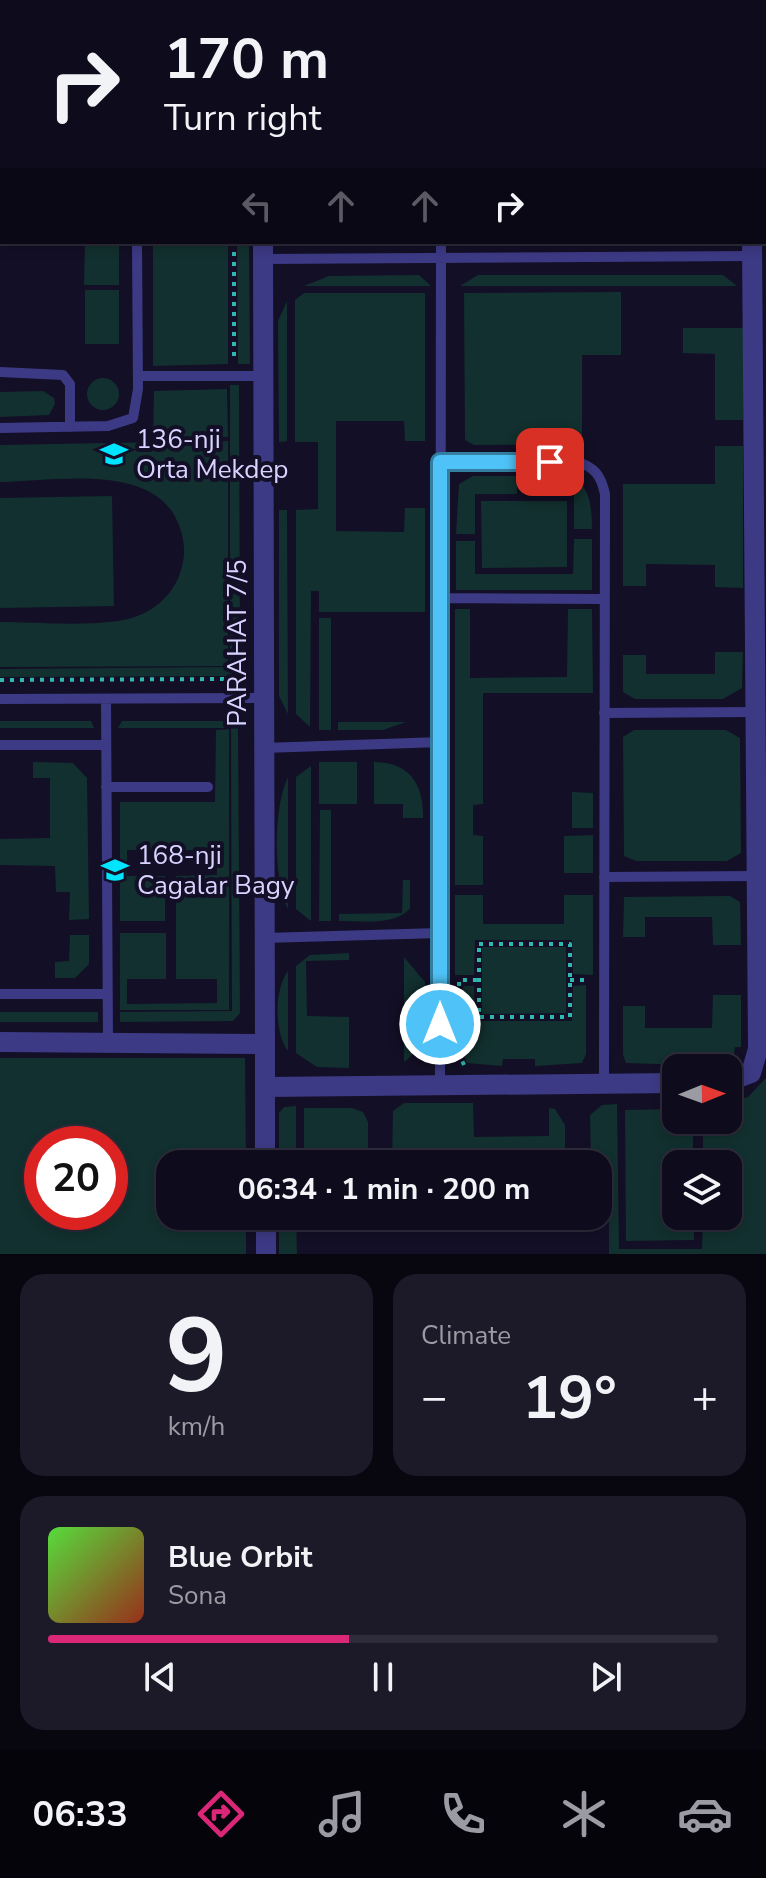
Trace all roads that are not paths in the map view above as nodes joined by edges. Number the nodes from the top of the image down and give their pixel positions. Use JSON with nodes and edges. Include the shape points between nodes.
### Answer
{"nodes":[{"id":1,"x":137,"y":244,"type":"edge"},
{"id":2,"x":441,"y":244,"type":"edge"},
{"id":3,"x":752,"y":249,"type":"edge"},
{"id":4,"x":264,"y":250,"type":"edge"},
{"id":5,"x":441,"y":258,"type":"junction"},
{"id":6,"x":0,"y":372,"type":"edge"},
{"id":7,"x":138,"y":376,"type":"junction"},
{"id":8,"x":263,"y":376,"type":"junction"},
{"id":9,"x":70,"y":427,"type":"junction"},
{"id":10,"x":0,"y":428,"type":"edge"},
{"id":11,"x":440,"y":462,"type":"junction"},
{"id":12,"x":441,"y":598,"type":"junction"},
{"id":13,"x":604,"y":599,"type":"junction"},
{"id":14,"x":263,"y":698,"type":"junction"},
{"id":15,"x":0,"y":699,"type":"edge"},
{"id":16,"x":106,"y":699,"type":"junction"},
{"id":17,"x":755,"y":712,"type":"junction"},
{"id":18,"x":604,"y":713,"type":"junction"},
{"id":19,"x":441,"y":742,"type":"junction"},
{"id":20,"x":0,"y":745,"type":"edge"},
{"id":21,"x":106,"y":745,"type":"junction"},
{"id":22,"x":263,"y":748,"type":"junction"},
{"id":23,"x":106,"y":787,"type":"junction"},
{"id":24,"x":208,"y":787,"type":"dead end"},
{"id":25,"x":756,"y":876,"type":"junction"},
{"id":26,"x":604,"y":877,"type":"junction"},
{"id":27,"x":440,"y":933,"type":"junction"},
{"id":28,"x":264,"y":938,"type":"junction"},
{"id":29,"x":0,"y":994,"type":"edge"},
{"id":30,"x":107,"y":994,"type":"junction"},
{"id":31,"x":0,"y":1042,"type":"edge"},
{"id":32,"x":108,"y":1043,"type":"junction"},
{"id":33,"x":265,"y":1044,"type":"junction"},
{"id":34,"x":742,"y":1077,"type":"edge"},
{"id":35,"x":662,"y":1083,"type":"edge"},
{"id":36,"x":604,"y":1084,"type":"junction"},
{"id":37,"x":440,"y":1086,"type":"junction"},
{"id":38,"x":265,"y":1087,"type":"junction"},
{"id":39,"x":265,"y":1150,"type":"edge"},
{"id":40,"x":266,"y":1230,"type":"edge"},
{"id":41,"x":266,"y":1254,"type":"edge"}],
"edges":[{"from":1,"to":7,"type":"lane"},
{"from":2,"to":5,"type":"lane"},
{"from":3,"to":5,"type":"lane"},
{"from":3,"to":17,"type":"street"},
{"from":4,"to":5,"type":"lane"},
{"from":4,"to":8,"type":"street","name":"PARAHAT 7/5"},
{"from":5,"to":11,"type":"lane"},
{"from":6,"to":9,"type":"lane","via":[[63,375],[70,384]]},
{"from":7,"to":8,"type":"lane"},
{"from":7,"to":9,"type":"lane","via":[[133,418],[108,426]]},
{"from":8,"to":14,"type":"street","name":"PARAHAT 7/5"},
{"from":9,"to":10,"type":"lane"},
{"from":11,"to":12,"type":"lane"},
{"from":11,"to":13,"type":"lane","via":[[577,462],[596,471],[605,494]]},
{"from":12,"to":13,"type":"lane"},
{"from":12,"to":19,"type":"lane"},
{"from":13,"to":18,"type":"lane"},
{"from":14,"to":16,"type":"lane"},
{"from":14,"to":22,"type":"street","name":"PARAHAT 7/5"},
{"from":15,"to":16,"type":"lane"},
{"from":16,"to":21,"type":"lane"},
{"from":17,"to":18,"type":"lane"},
{"from":17,"to":25,"type":"street"},
{"from":18,"to":26,"type":"lane"},
{"from":19,"to":22,"type":"lane"},
{"from":19,"to":27,"type":"lane"},
{"from":20,"to":21,"type":"lane"},
{"from":21,"to":23,"type":"lane"},
{"from":22,"to":28,"type":"street","name":"PARAHAT 7/5"},
{"from":23,"to":24,"type":"lane"},
{"from":23,"to":30,"type":"lane"},
{"from":25,"to":26,"type":"lane"},
{"from":25,"to":34,"type":"street","via":[[757,1062]]},
{"from":26,"to":36,"type":"lane"},
{"from":27,"to":28,"type":"lane"},
{"from":27,"to":37,"type":"lane"},
{"from":28,"to":33,"type":"street","name":"PARAHAT 7/5"},
{"from":29,"to":30,"type":"lane"},
{"from":30,"to":32,"type":"lane"},
{"from":31,"to":32,"type":"street"},
{"from":32,"to":33,"type":"street"},
{"from":33,"to":38,"type":"street","name":"PARAHAT 7/5"},
{"from":35,"to":36,"type":"street"},
{"from":36,"to":37,"type":"street"},
{"from":37,"to":38,"type":"street"},
{"from":38,"to":39,"type":"street","name":"PARAHAT 7/5"},
{"from":40,"to":41,"type":"street"}]}
